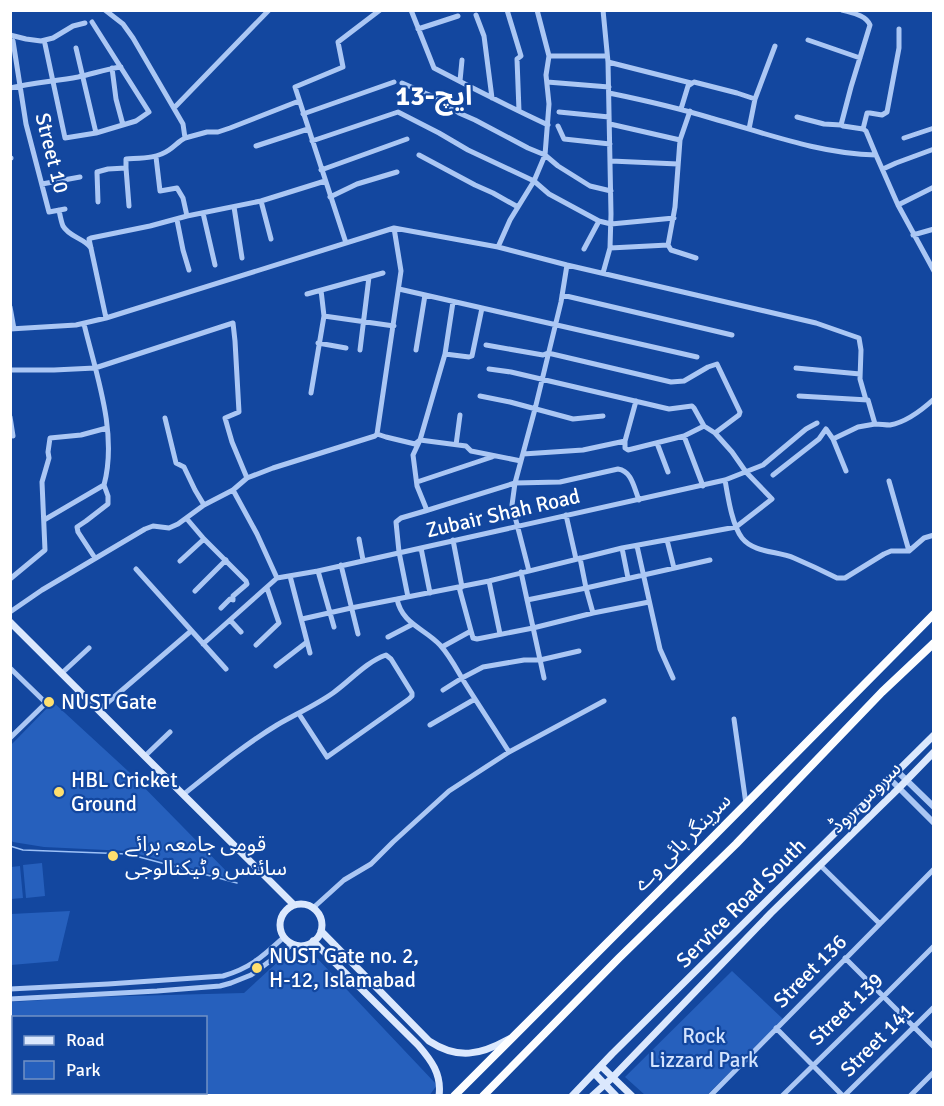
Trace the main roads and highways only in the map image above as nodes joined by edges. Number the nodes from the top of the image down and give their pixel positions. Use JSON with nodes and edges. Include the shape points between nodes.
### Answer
{"nodes":[{"id":1,"x":933,"y":614,"type":"edge"},
{"id":2,"x":10,"y":622,"type":"edge"},
{"id":3,"x":933,"y":643,"type":"edge"},
{"id":4,"x":933,"y":735,"type":"edge"},
{"id":5,"x":933,"y":752,"type":"edge"},
{"id":6,"x":294,"y":905,"type":"junction"},
{"id":7,"x":321,"y":931,"type":"junction"},
{"id":8,"x":313,"y":941,"type":"junction"},
{"id":9,"x":512,"y":1037,"type":"junction"},
{"id":10,"x":601,"y":1066,"type":"junction"},
{"id":11,"x":594,"y":1073,"type":"junction"},
{"id":12,"x":612,"y":1078,"type":"junction"},
{"id":13,"x":605,"y":1085,"type":"junction"},
{"id":14,"x":439,"y":1095,"type":"edge"},
{"id":15,"x":454,"y":1095,"type":"edge"},
{"id":16,"x":483,"y":1095,"type":"edge"},
{"id":17,"x":572,"y":1095,"type":"edge"},
{"id":18,"x":592,"y":1095,"type":"edge"},
{"id":19,"x":616,"y":1095,"type":"edge"},
{"id":20,"x":632,"y":1095,"type":"edge"}],
"edges":[{"from":1,"to":9,"type":"highway","name":"سرینگر ہائی وے"},
{"from":2,"to":6,"type":"main road"},
{"from":3,"to":16,"type":"highway","name":"سرینگر ہائی وے"},
{"from":4,"to":10,"type":"main road","name":"Service Road South"},
{"from":5,"to":12,"type":"main road","name":"سروس روڈ"},
{"from":6,"to":7,"type":"main road","via":[[318,912]]},
{"from":6,"to":8,"type":"main road","via":[[281,917],[284,937],[300,945]]},
{"from":7,"to":8,"type":"main road"},
{"from":7,"to":9,"type":"main road","via":[[437,1047],[471,1054]]},
{"from":8,"to":14,"type":"main road","via":[[430,1058],[439,1079]]},
{"from":9,"to":15,"type":"highway","name":"سرینگر ہائی وے"},
{"from":10,"to":11,"type":"main road","name":"Service Road South"},
{"from":10,"to":12,"type":"main road"},
{"from":11,"to":13,"type":"main road"},
{"from":11,"to":17,"type":"main road","name":"Service Road South"},
{"from":12,"to":13,"type":"main road","name":"سروس روڈ"},
{"from":12,"to":20,"type":"main road"},
{"from":13,"to":18,"type":"main road","name":"سروس روڈ"},
{"from":13,"to":19,"type":"main road"}]}
